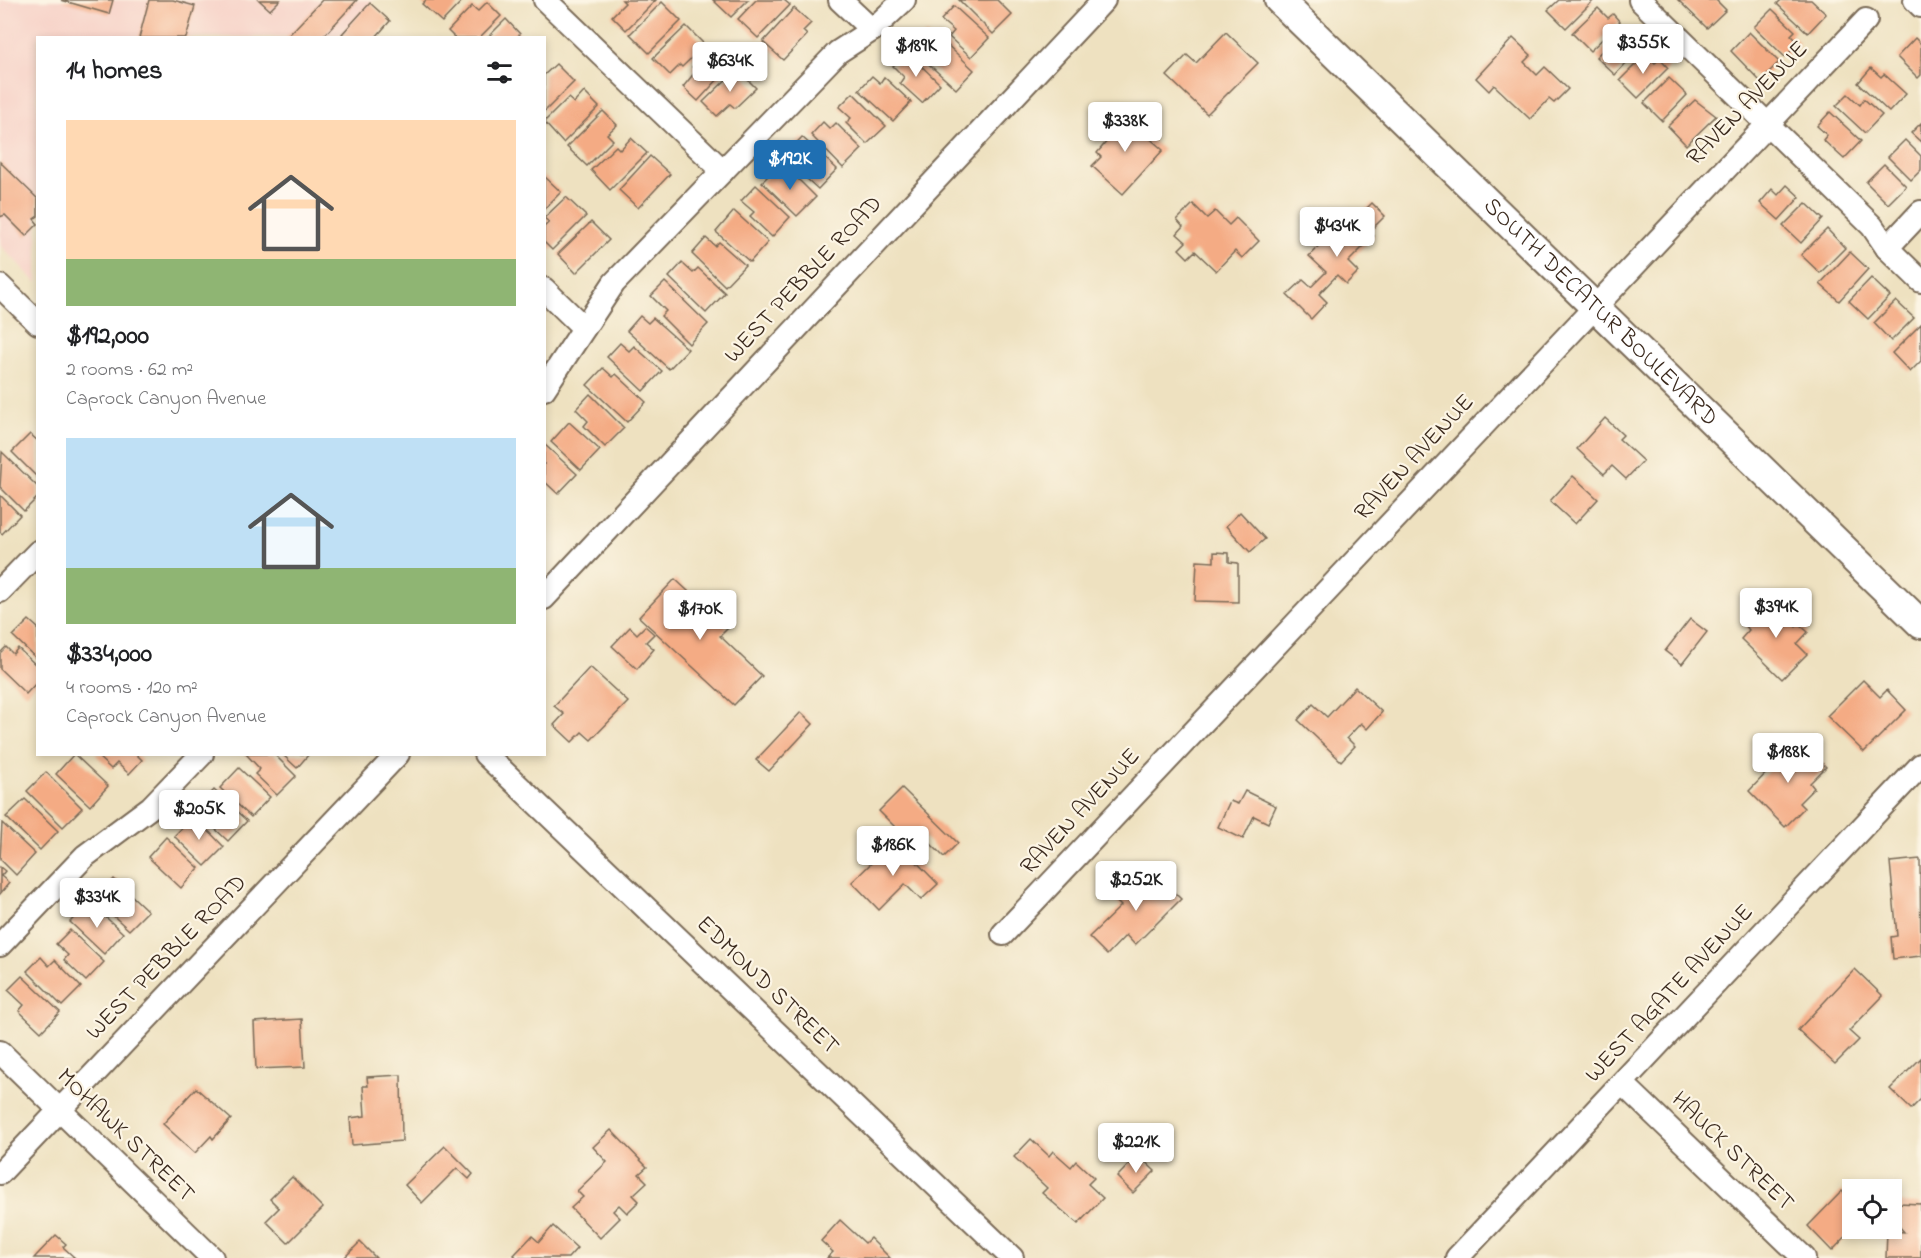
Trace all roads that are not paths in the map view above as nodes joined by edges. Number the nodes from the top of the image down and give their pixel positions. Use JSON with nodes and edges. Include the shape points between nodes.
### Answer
{"nodes":[{"id":1,"x":545,"y":0,"type":"edge"},
{"id":2,"x":840,"y":0,"type":"edge"},
{"id":3,"x":904,"y":0,"type":"edge"},
{"id":4,"x":1104,"y":0,"type":"edge"},
{"id":5,"x":1279,"y":0,"type":"edge"},
{"id":6,"x":1640,"y":0,"type":"edge"},
{"id":7,"x":1914,"y":0,"type":"edge"},
{"id":8,"x":1921,"y":6,"type":"edge"},
{"id":9,"x":1866,"y":20,"type":"dead end"},
{"id":10,"x":872,"y":30,"type":"junction"},
{"id":11,"x":1766,"y":124,"type":"junction"},
{"id":12,"x":723,"y":171,"type":"junction"},
{"id":13,"x":1921,"y":212,"type":"edge"},
{"id":14,"x":1887,"y":248,"type":"junction"},
{"id":15,"x":1921,"y":281,"type":"edge"},
{"id":16,"x":0,"y":286,"type":"edge"},
{"id":17,"x":546,"y":291,"type":"edge"},
{"id":18,"x":1594,"y":308,"type":"junction"},
{"id":19,"x":36,"y":321,"type":"edge"},
{"id":20,"x":584,"y":328,"type":"junction"},
{"id":21,"x":546,"y":386,"type":"edge"},
{"id":22,"x":36,"y":554,"type":"edge"},
{"id":23,"x":0,"y":591,"type":"edge"},
{"id":24,"x":546,"y":596,"type":"edge"},
{"id":25,"x":1921,"y":624,"type":"edge"},
{"id":26,"x":200,"y":756,"type":"edge"},
{"id":27,"x":396,"y":756,"type":"edge"},
{"id":28,"x":487,"y":756,"type":"edge"},
{"id":29,"x":1921,"y":765,"type":"edge"},
{"id":30,"x":1003,"y":934,"type":"dead end"},
{"id":31,"x":0,"y":945,"type":"edge"},
{"id":32,"x":0,"y":1052,"type":"edge"},
{"id":33,"x":1623,"y":1084,"type":"junction"},
{"id":34,"x":59,"y":1110,"type":"junction"},
{"id":35,"x":0,"y":1173,"type":"edge"},
{"id":36,"x":212,"y":1258,"type":"edge"},
{"id":37,"x":1011,"y":1258,"type":"edge"},
{"id":38,"x":1457,"y":1258,"type":"edge"},
{"id":39,"x":1804,"y":1258,"type":"edge"}],
"edges":[{"from":1,"to":12,"type":"street"},
{"from":2,"to":10,"type":"street"},
{"from":3,"to":10,"type":"street"},
{"from":4,"to":24,"type":"street","name":"WEST PEBBLE ROAD"},
{"from":5,"to":18,"type":"main road","name":"SOUTH DECATUR BOULEVARD"},
{"from":6,"to":11,"type":"street"},
{"from":7,"to":8,"type":"street"},
{"from":9,"to":11,"type":"street","name":"RAVEN AVENUE"},
{"from":10,"to":12,"type":"street","via":[[838,52]]},
{"from":11,"to":14,"type":"street","via":[[1872,226]]},
{"from":11,"to":18,"type":"street","name":"RAVEN AVENUE"},
{"from":12,"to":20,"type":"street","via":[[614,283]]},
{"from":13,"to":14,"type":"street"},
{"from":14,"to":15,"type":"street"},
{"from":16,"to":19,"type":"street"},
{"from":17,"to":20,"type":"street"},
{"from":18,"to":25,"type":"main road","name":"SOUTH DECATUR BOULEVARD"},
{"from":18,"to":30,"type":"street","name":"RAVEN AVENUE"},
{"from":20,"to":21,"type":"street"},
{"from":22,"to":23,"type":"street"},
{"from":26,"to":31,"type":"street","via":[[150,807],[85,856]]},
{"from":27,"to":34,"type":"street","name":"WEST PEBBLE ROAD"},
{"from":28,"to":37,"type":"street","name":"EDMOND STREET"},
{"from":29,"to":33,"type":"street","name":"WEST AGATE AVENUE"},
{"from":32,"to":34,"type":"street","name":"MOHAWK STREET"},
{"from":33,"to":38,"type":"street","name":"WEST AGATE AVENUE"},
{"from":33,"to":39,"type":"street","name":"HAUCK STREET"},
{"from":34,"to":35,"type":"street","name":"WEST PEBBLE ROAD"},
{"from":34,"to":36,"type":"street","name":"MOHAWK STREET"}]}
